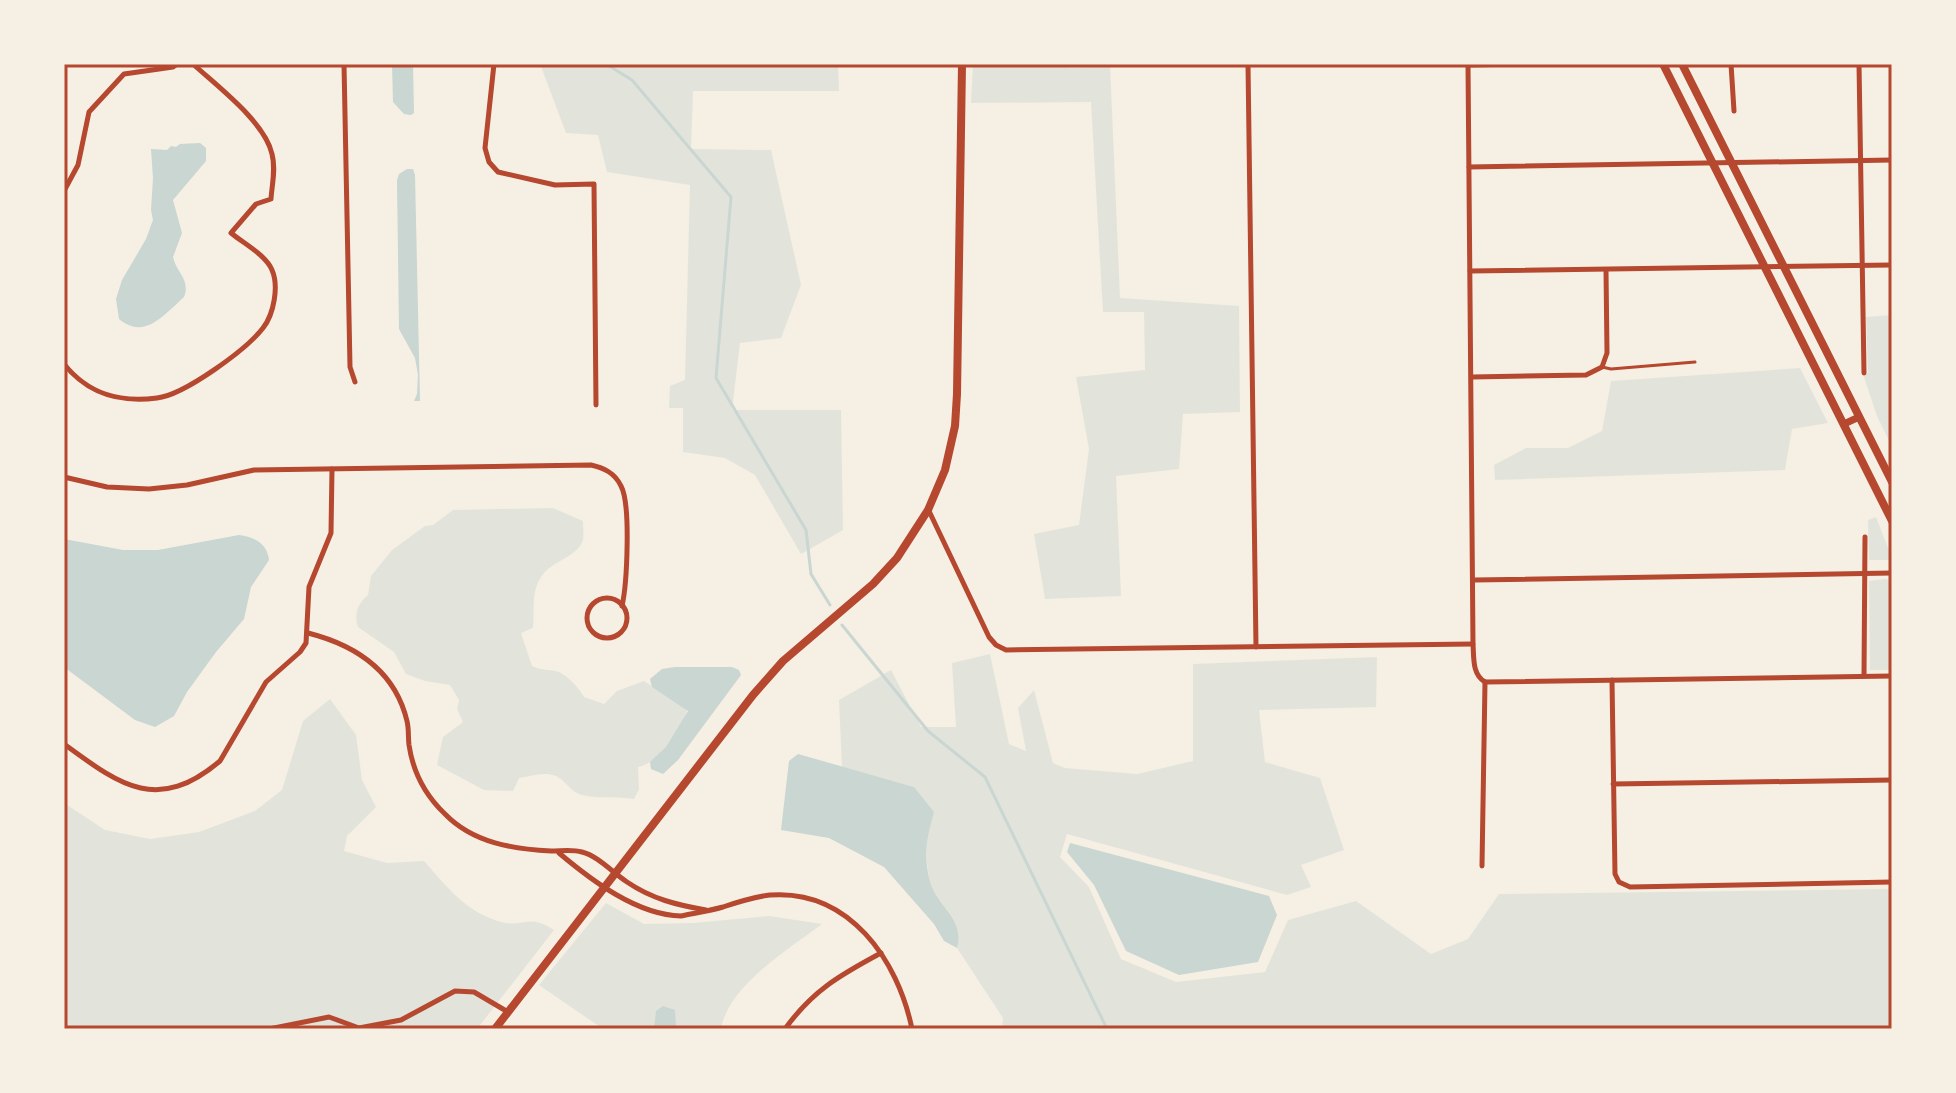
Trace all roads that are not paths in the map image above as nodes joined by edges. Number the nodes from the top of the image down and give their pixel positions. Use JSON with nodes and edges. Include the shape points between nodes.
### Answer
{"nodes":[{"id":1,"x":177,"y":64,"type":"edge"},
{"id":2,"x":193,"y":64,"type":"edge"},
{"id":3,"x":344,"y":64,"type":"edge"},
{"id":4,"x":494,"y":64,"type":"edge"},
{"id":5,"x":962,"y":64,"type":"edge"},
{"id":6,"x":1248,"y":64,"type":"edge"},
{"id":7,"x":1516,"y":64,"type":"edge"},
{"id":8,"x":1663,"y":64,"type":"edge"},
{"id":9,"x":1682,"y":64,"type":"edge"},
{"id":10,"x":1731,"y":64,"type":"edge"},
{"id":11,"x":1859,"y":64,"type":"edge"},
{"id":12,"x":1468,"y":65,"type":"edge"},
{"id":13,"x":1734,"y":111,"type":"dead end"},
{"id":14,"x":1892,"y":160,"type":"edge"},
{"id":15,"x":1861,"y":161,"type":"junction"},
{"id":16,"x":1714,"y":163,"type":"junction"},
{"id":17,"x":1732,"y":163,"type":"junction"},
{"id":18,"x":1469,"y":167,"type":"junction"},
{"id":19,"x":64,"y":191,"type":"edge"},
{"id":20,"x":1862,"y":265,"type":"junction"},
{"id":21,"x":1892,"y":265,"type":"edge"},
{"id":22,"x":1766,"y":266,"type":"junction"},
{"id":23,"x":1784,"y":267,"type":"junction"},
{"id":24,"x":1606,"y":270,"type":"junction"},
{"id":25,"x":1470,"y":271,"type":"junction"},
{"id":26,"x":1695,"y":362,"type":"dead end"},
{"id":27,"x":64,"y":364,"type":"edge"},
{"id":28,"x":1602,"y":367,"type":"junction"},
{"id":29,"x":1864,"y":373,"type":"dead end"},
{"id":30,"x":1471,"y":377,"type":"junction"},
{"id":31,"x":355,"y":382,"type":"dead end"},
{"id":32,"x":596,"y":405,"type":"dead end"},
{"id":33,"x":1859,"y":417,"type":"junction"},
{"id":34,"x":1844,"y":424,"type":"junction"},
{"id":35,"x":332,"y":469,"type":"junction"},
{"id":36,"x":64,"y":477,"type":"edge"},
{"id":37,"x":1892,"y":482,"type":"edge"},
{"id":38,"x":928,"y":510,"type":"junction"},
{"id":39,"x":1892,"y":521,"type":"edge"},
{"id":40,"x":1865,"y":537,"type":"dead end"},
{"id":41,"x":1865,"y":573,"type":"junction"},
{"id":42,"x":1892,"y":573,"type":"edge"},
{"id":43,"x":1474,"y":580,"type":"junction"},
{"id":44,"x":622,"y":606,"type":"junction"},
{"id":45,"x":308,"y":633,"type":"junction"},
{"id":46,"x":1473,"y":644,"type":"junction"},
{"id":47,"x":1256,"y":647,"type":"junction"},
{"id":48,"x":1864,"y":676,"type":"junction"},
{"id":49,"x":1892,"y":676,"type":"edge"},
{"id":50,"x":1612,"y":680,"type":"junction"},
{"id":51,"x":1485,"y":682,"type":"junction"},
{"id":52,"x":64,"y":744,"type":"edge"},
{"id":53,"x":1892,"y":780,"type":"edge"},
{"id":54,"x":1613,"y":784,"type":"junction"},
{"id":55,"x":557,"y":851,"type":"junction"},
{"id":56,"x":1482,"y":866,"type":"dead end"},
{"id":57,"x":615,"y":874,"type":"junction"},
{"id":58,"x":1892,"y":882,"type":"edge"},
{"id":59,"x":606,"y":887,"type":"junction"},
{"id":60,"x":706,"y":910,"type":"junction"},
{"id":61,"x":881,"y":953,"type":"junction"},
{"id":62,"x":508,"y":1012,"type":"junction"},
{"id":63,"x":269,"y":1029,"type":"edge"},
{"id":64,"x":495,"y":1029,"type":"edge"},
{"id":65,"x":785,"y":1029,"type":"edge"},
{"id":66,"x":912,"y":1029,"type":"edge"}],
"edges":[{"from":1,"to":19,"type":"street","via":[[124,74],[89,112],[78,165]]},
{"from":2,"to":27,"type":"street","via":[[260,129],[272,151],[271,199],[256,204],[231,233],[273,270],[272,315],[227,360],[189,387],[160,398],[103,395]]},
{"from":3,"to":31,"type":"street","via":[[350,367]]},
{"from":4,"to":32,"type":"street","via":[[485,148],[493,167],[555,185],[594,184]]},
{"from":5,"to":38,"type":"main road","via":[[956,412],[945,470]]},
{"from":6,"to":47,"type":"street"},
{"from":7,"to":12,"type":"street"},
{"from":8,"to":16,"type":"main road"},
{"from":9,"to":17,"type":"main road"},
{"from":10,"to":13,"type":"street"},
{"from":11,"to":15,"type":"street"},
{"from":12,"to":18,"type":"street"},
{"from":14,"to":15,"type":"street"},
{"from":15,"to":17,"type":"street"},
{"from":15,"to":20,"type":"street"},
{"from":16,"to":17,"type":"street"},
{"from":16,"to":18,"type":"street"},
{"from":16,"to":22,"type":"main road"},
{"from":17,"to":23,"type":"main road"},
{"from":18,"to":25,"type":"street"},
{"from":20,"to":21,"type":"street"},
{"from":20,"to":23,"type":"street"},
{"from":20,"to":29,"type":"street"},
{"from":22,"to":23,"type":"street"},
{"from":22,"to":24,"type":"street"},
{"from":22,"to":34,"type":"main road"},
{"from":23,"to":33,"type":"main road"},
{"from":24,"to":25,"type":"street"},
{"from":24,"to":28,"type":"street","via":[[1607,353]]},
{"from":25,"to":30,"type":"street"},
{"from":26,"to":28,"type":"lane"},
{"from":28,"to":30,"type":"street","via":[[1586,375]]},
{"from":30,"to":43,"type":"street"},
{"from":33,"to":34,"type":"main road"},
{"from":33,"to":37,"type":"main road"},
{"from":34,"to":39,"type":"main road"},
{"from":35,"to":36,"type":"street","via":[[254,470],[149,489]]},
{"from":35,"to":44,"type":"street","via":[[601,467],[616,478],[626,499]]},
{"from":35,"to":45,"type":"street","via":[[331,533],[309,587]]},
{"from":38,"to":47,"type":"street","via":[[989,637],[1006,650]]},
{"from":38,"to":57,"type":"main road","via":[[885,572],[783,661],[753,695]]},
{"from":40,"to":41,"type":"street"},
{"from":41,"to":42,"type":"street"},
{"from":41,"to":43,"type":"street"},
{"from":41,"to":48,"type":"street"},
{"from":43,"to":46,"type":"street"},
{"from":44,"to":44,"type":"street","via":[[612,599],[594,603],[587,615],[593,633],[606,638],[619,634],[627,618]]},
{"from":45,"to":52,"type":"street","via":[[300,652],[266,682],[220,761],[180,785],[156,790],[128,786]]},
{"from":45,"to":55,"type":"street","via":[[356,651],[388,680],[407,720],[420,781],[451,820],[505,846]]},
{"from":46,"to":47,"type":"street"},
{"from":46,"to":51,"type":"street","via":[[1475,671]]},
{"from":48,"to":49,"type":"street"},
{"from":48,"to":50,"type":"street"},
{"from":50,"to":51,"type":"street"},
{"from":50,"to":54,"type":"street"},
{"from":51,"to":56,"type":"street"},
{"from":53,"to":54,"type":"street"},
{"from":54,"to":58,"type":"street","via":[[1615,874],[1630,887]]},
{"from":55,"to":57,"type":"street","via":[[581,851]]},
{"from":55,"to":59,"type":"street"},
{"from":57,"to":59,"type":"main road"},
{"from":57,"to":60,"type":"street","via":[[660,900]]},
{"from":59,"to":60,"type":"street","via":[[656,913],[681,916]]},
{"from":59,"to":62,"type":"main road"},
{"from":60,"to":61,"type":"street","via":[[770,895],[805,897],[855,921]]},
{"from":61,"to":65,"type":"street","via":[[821,988]]},
{"from":61,"to":66,"type":"street"},
{"from":62,"to":63,"type":"street","via":[[474,992],[455,991],[401,1020],[359,1028],[329,1017]]},
{"from":62,"to":64,"type":"main road"}]}
